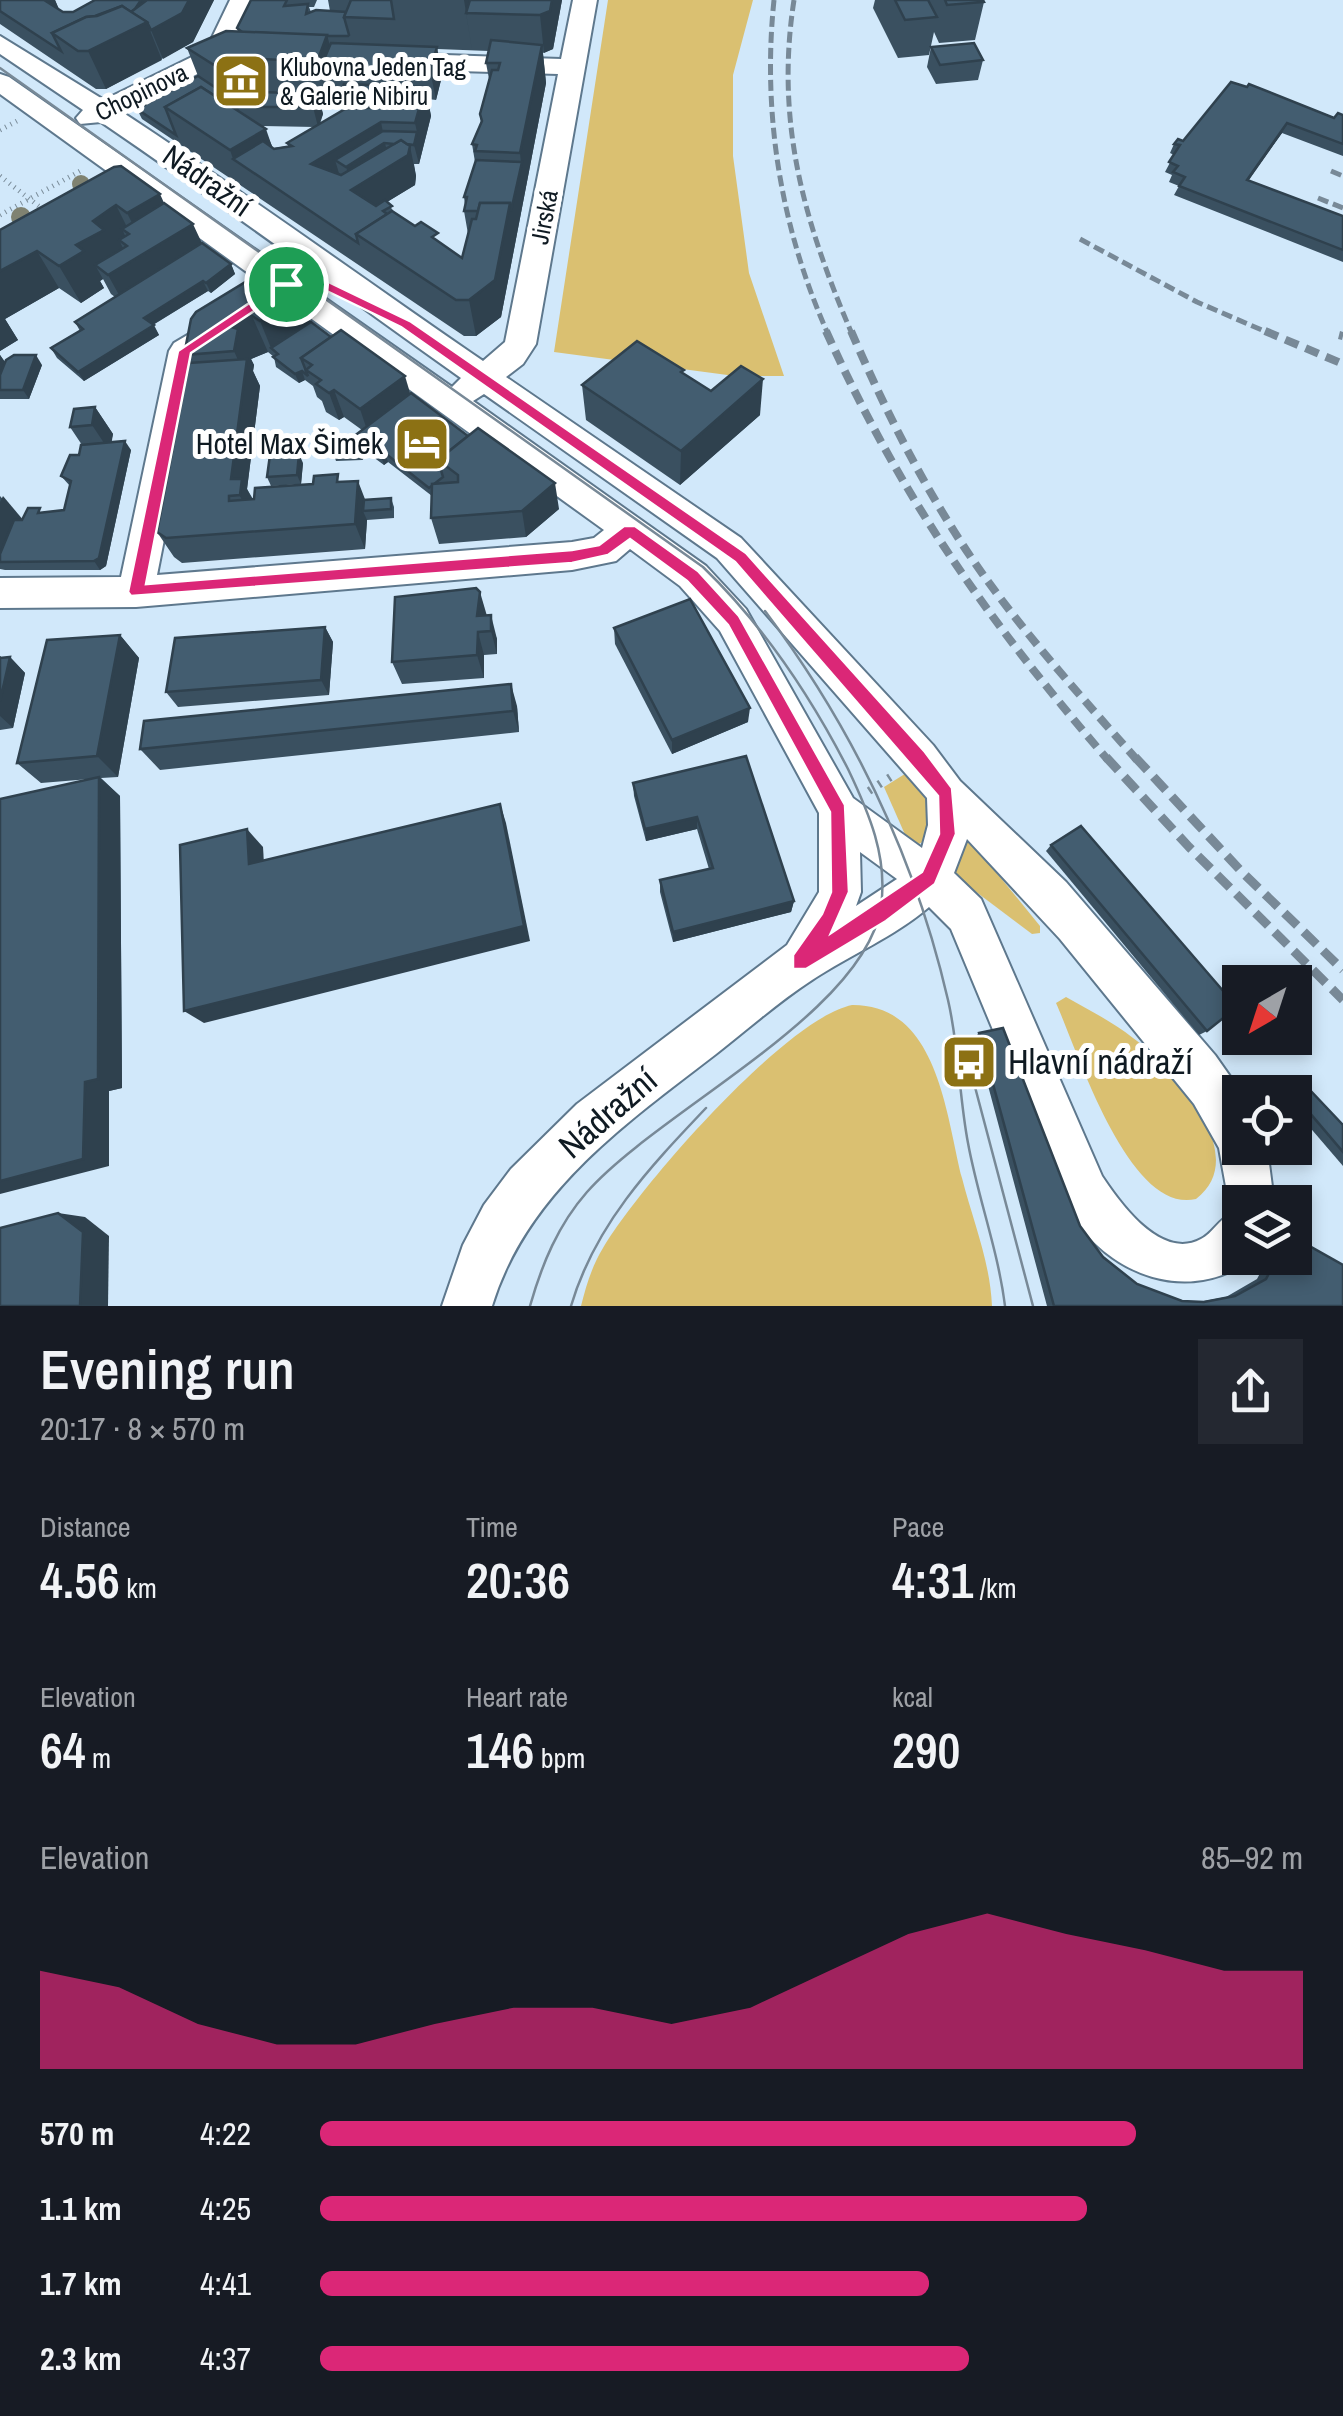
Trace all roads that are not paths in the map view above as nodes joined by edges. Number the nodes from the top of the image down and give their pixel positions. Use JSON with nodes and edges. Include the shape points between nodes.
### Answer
{"nodes":[{"id":1,"x":242,"y":0,"type":"edge"},
{"id":2,"x":585,"y":0,"type":"edge"},
{"id":3,"x":0,"y":42,"type":"edge"},
{"id":4,"x":216,"y":55,"type":"junction"},
{"id":5,"x":244,"y":56,"type":"edge"},
{"id":6,"x":358,"y":60,"type":"edge"},
{"id":7,"x":572,"y":67,"type":"junction"},
{"id":8,"x":12,"y":78,"type":"edge"},
{"id":9,"x":84,"y":120,"type":"junction"},
{"id":10,"x":304,"y":275,"type":"junction"},
{"id":11,"x":483,"y":378,"type":"junction"},
{"id":12,"x":451,"y":402,"type":"junction"},
{"id":13,"x":630,"y":530,"type":"junction"},
{"id":14,"x":136,"y":592,"type":"junction"},
{"id":15,"x":0,"y":593,"type":"edge"},
{"id":16,"x":946,"y":794,"type":"junction"},
{"id":17,"x":839,"y":811,"type":"junction"},
{"id":18,"x":929,"y":878,"type":"junction"},
{"id":19,"x":800,"y":962,"type":"junction"},
{"id":20,"x":1222,"y":1108,"type":"edge"},
{"id":21,"x":1222,"y":1255,"type":"edge"},
{"id":22,"x":468,"y":1306,"type":"edge"}],
"edges":[{"from":1,"to":4,"type":"street","name":"Chopinova"},
{"from":2,"to":7,"type":"street","name":"Jirská"},
{"from":3,"to":8,"type":"street","name":"Nádražní"},
{"from":4,"to":5,"type":"street"},
{"from":4,"to":9,"type":"street","name":"Chopinova"},
{"from":6,"to":7,"type":"street"},
{"from":7,"to":11,"type":"street","name":"Jirská","via":[[520,344]]},
{"from":8,"to":9,"type":"street","name":"Nádražní"},
{"from":8,"to":9,"type":"street","name":"Nádražní"},
{"from":9,"to":10,"type":"street","name":"Nádražní","via":[[233,198]]},
{"from":9,"to":10,"type":"street","name":"Nádražní","via":[[130,186]]},
{"from":10,"to":11,"type":"street","via":[[406,324]]},
{"from":10,"to":12,"type":"street","name":"Nádražní","via":[[374,346]]},
{"from":10,"to":14,"type":"street","via":[[185,351]]},
{"from":11,"to":12,"type":"street","name":"Jirská"},
{"from":11,"to":16,"type":"street","via":[[741,558]]},
{"from":12,"to":13,"type":"street","name":"Nádražní"},
{"from":13,"to":14,"type":"street","via":[[603,551],[572,556]]},
{"from":13,"to":17,"type":"street","name":"Nádražní","via":[[692,576],[733,620]]},
{"from":14,"to":15,"type":"street"},
{"from":16,"to":18,"type":"street","via":[[948,834]]},
{"from":16,"to":20,"type":"street","via":[[1043,884]]},
{"from":17,"to":18,"type":"street"},
{"from":17,"to":19,"type":"street","name":"Nádražní","via":[[840,892]]},
{"from":18,"to":19,"type":"street","name":"Nádražní"},
{"from":18,"to":21,"type":"street","via":[[966,914],[1085,1194],[1112,1232],[1156,1262],[1180,1268]]},
{"from":19,"to":22,"type":"street","name":"Nádražní","via":[[571,1140],[494,1235]]}]}
